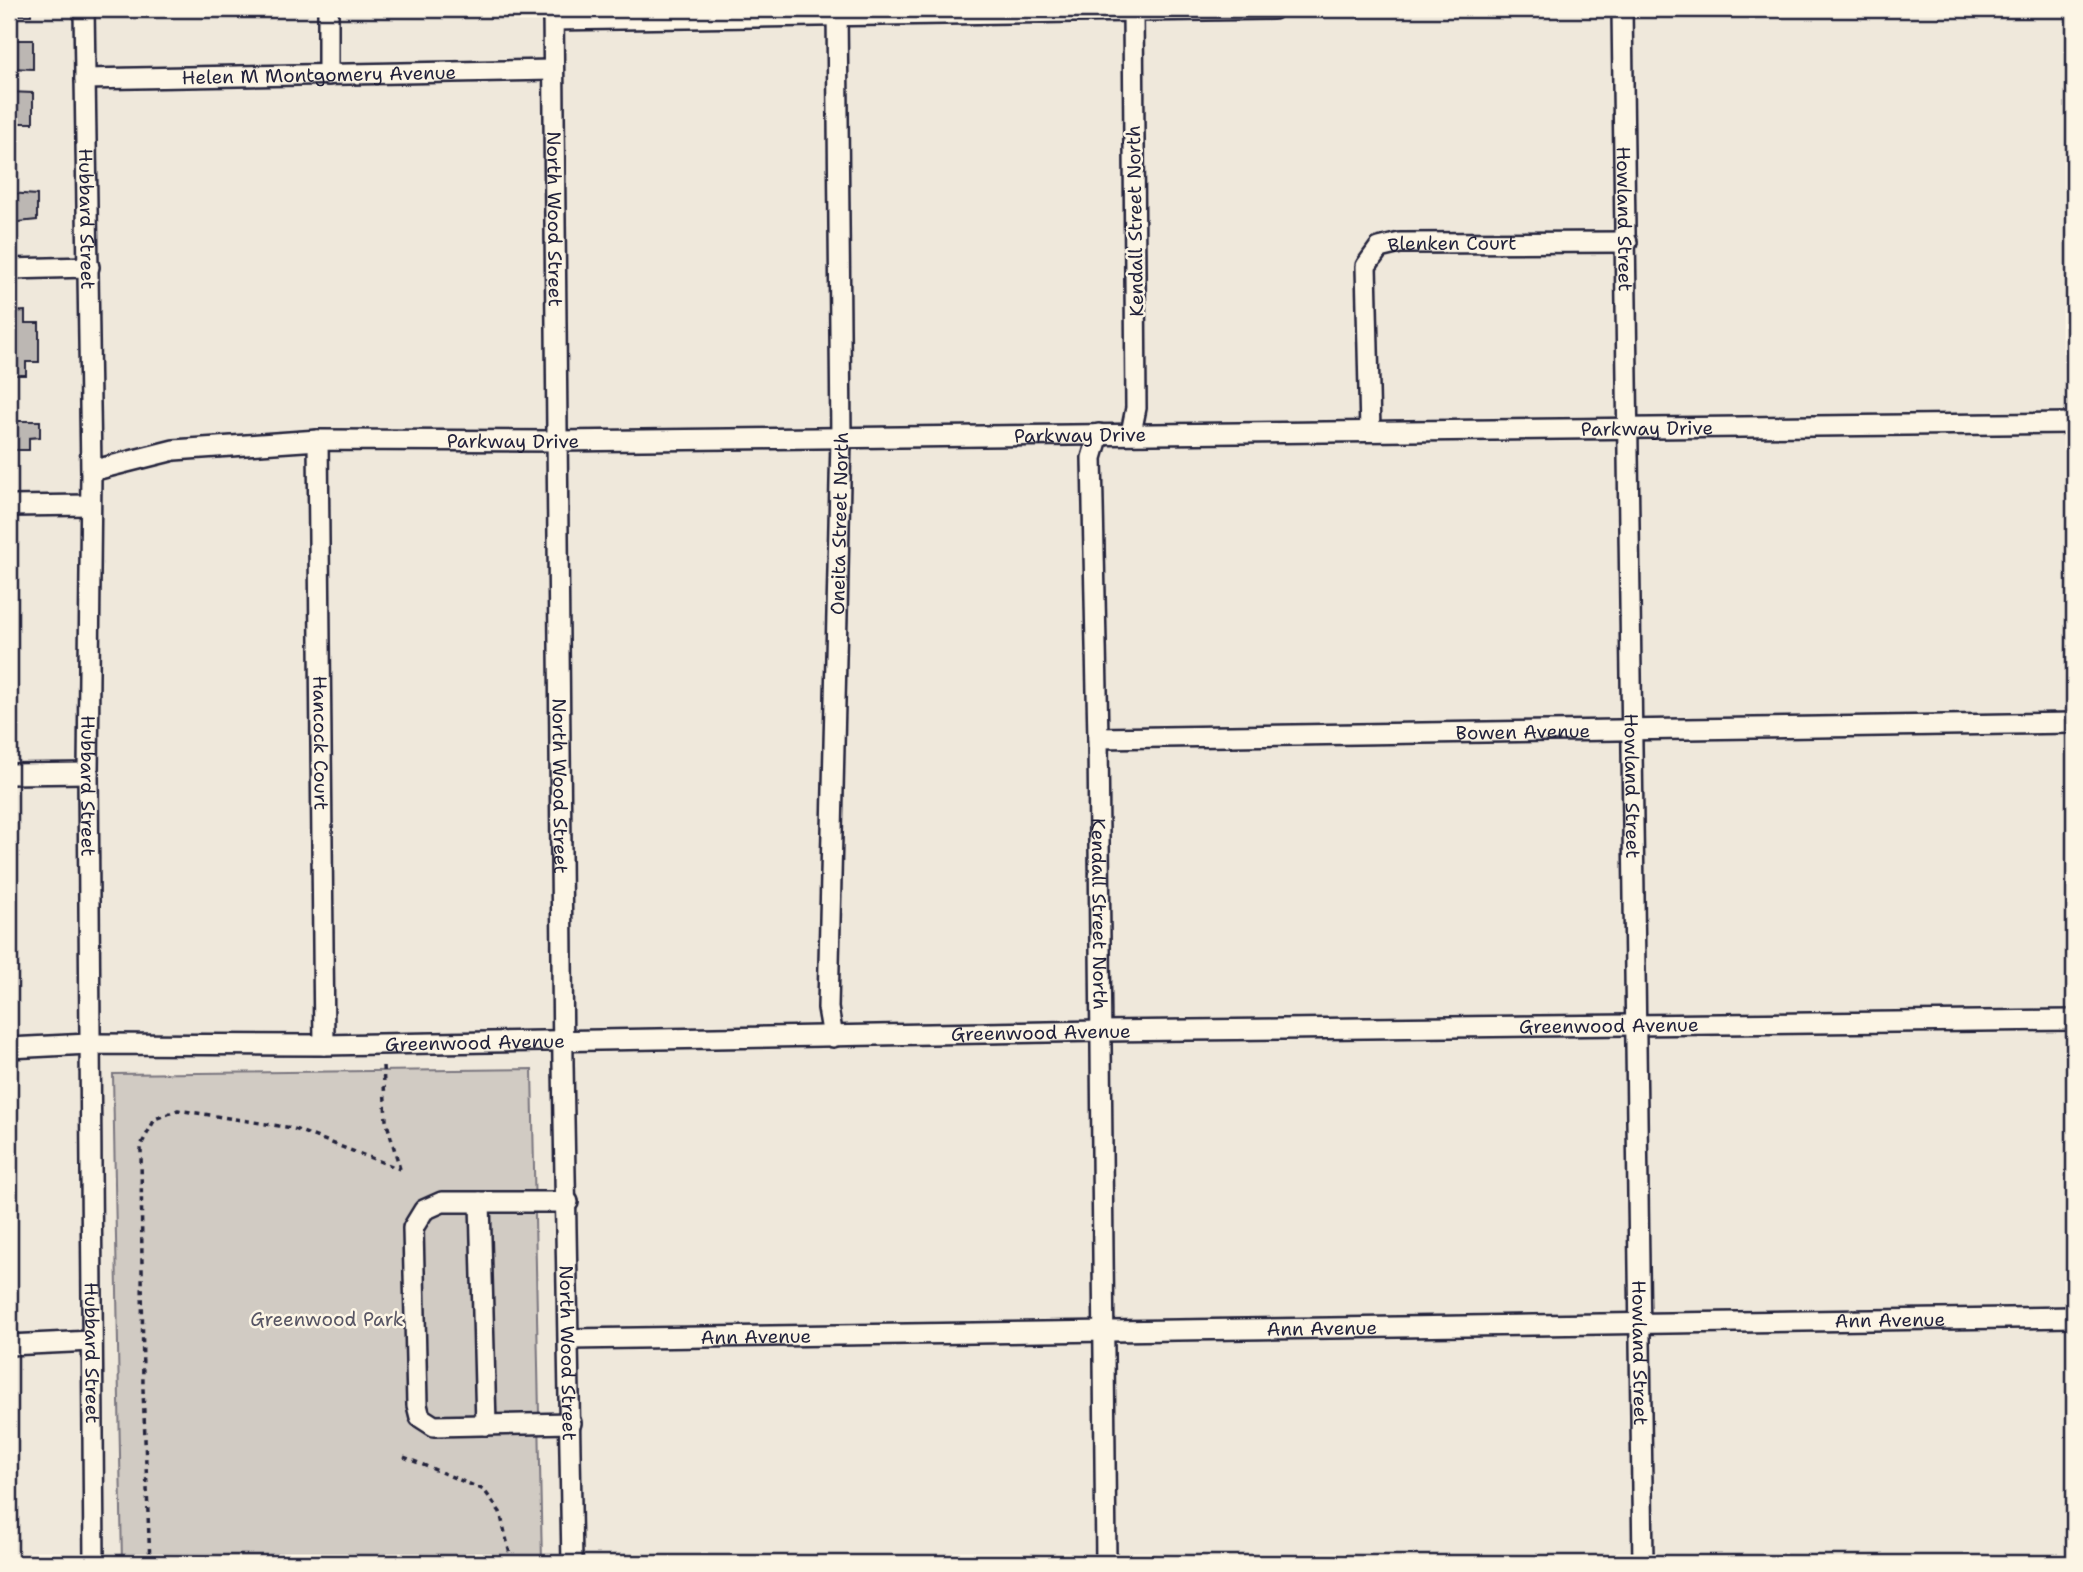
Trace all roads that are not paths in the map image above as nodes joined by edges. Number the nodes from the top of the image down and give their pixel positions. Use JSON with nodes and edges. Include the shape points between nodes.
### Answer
{"nodes":[{"id":1,"x":84,"y":9,"type":"edge"},
{"id":2,"x":328,"y":9,"type":"edge"},
{"id":3,"x":1273,"y":9,"type":"edge"},
{"id":4,"x":1622,"y":9,"type":"edge"},
{"id":5,"x":1133,"y":10,"type":"edge"},
{"id":6,"x":837,"y":12,"type":"edge"},
{"id":7,"x":553,"y":15,"type":"edge"},
{"id":8,"x":553,"y":70,"type":"junction"},
{"id":9,"x":328,"y":75,"type":"junction"},
{"id":10,"x":85,"y":79,"type":"junction"},
{"id":11,"x":1627,"y":242,"type":"junction"},
{"id":12,"x":89,"y":267,"type":"junction"},
{"id":13,"x":9,"y":269,"type":"edge"},
{"id":14,"x":2074,"y":423,"type":"edge"},
{"id":15,"x":1629,"y":427,"type":"junction"},
{"id":16,"x":1370,"y":431,"type":"junction"},
{"id":17,"x":1099,"y":433,"type":"junction"},
{"id":18,"x":1131,"y":433,"type":"junction"},
{"id":19,"x":841,"y":438,"type":"junction"},
{"id":20,"x":318,"y":440,"type":"junction"},
{"id":21,"x":557,"y":441,"type":"junction"},
{"id":22,"x":91,"y":471,"type":"junction"},
{"id":23,"x":90,"y":505,"type":"junction"},
{"id":24,"x":9,"y":506,"type":"edge"},
{"id":25,"x":2074,"y":723,"type":"edge"},
{"id":26,"x":1629,"y":729,"type":"junction"},
{"id":27,"x":1098,"y":738,"type":"junction"},
{"id":28,"x":88,"y":773,"type":"junction"},
{"id":29,"x":9,"y":774,"type":"edge"},
{"id":30,"x":2074,"y":1020,"type":"edge"},
{"id":31,"x":1635,"y":1026,"type":"junction"},
{"id":32,"x":1100,"y":1031,"type":"junction"},
{"id":33,"x":833,"y":1037,"type":"junction"},
{"id":34,"x":564,"y":1040,"type":"junction"},
{"id":35,"x":89,"y":1044,"type":"junction"},
{"id":36,"x":324,"y":1045,"type":"junction"},
{"id":37,"x":9,"y":1048,"type":"edge"},
{"id":38,"x":480,"y":1202,"type":"junction"},
{"id":39,"x":568,"y":1202,"type":"junction"},
{"id":40,"x":2074,"y":1317,"type":"edge"},
{"id":41,"x":1639,"y":1322,"type":"junction"},
{"id":42,"x":1104,"y":1330,"type":"junction"},
{"id":43,"x":570,"y":1339,"type":"junction"},
{"id":44,"x":92,"y":1341,"type":"junction"},
{"id":45,"x":9,"y":1345,"type":"edge"},
{"id":46,"x":571,"y":1423,"type":"junction"},
{"id":47,"x":486,"y":1425,"type":"junction"},
{"id":48,"x":94,"y":1563,"type":"edge"},
{"id":49,"x":572,"y":1563,"type":"edge"},
{"id":50,"x":1106,"y":1563,"type":"edge"},
{"id":51,"x":1643,"y":1563,"type":"edge"}],
"edges":[{"from":1,"to":10,"type":"street","name":"Hubbard Street"},
{"from":2,"to":9,"type":"street"},
{"from":3,"to":5,"type":"street"},
{"from":4,"to":11,"type":"street","name":"Howland Street"},
{"from":5,"to":6,"type":"street"},
{"from":5,"to":18,"type":"street","name":"Kendall Street North","via":[[1136,408]]},
{"from":6,"to":7,"type":"street"},
{"from":6,"to":19,"type":"street","name":"Oneita Street North"},
{"from":7,"to":8,"type":"street","name":"North Wood Street"},
{"from":8,"to":9,"type":"street","name":"Helen M Montgomery Avenue"},
{"from":8,"to":21,"type":"street","name":"North Wood Street"},
{"from":9,"to":10,"type":"street","name":"Helen M Montgomery Avenue"},
{"from":10,"to":12,"type":"street","name":"Hubbard Street"},
{"from":11,"to":15,"type":"street","name":"Howland Street"},
{"from":11,"to":16,"type":"street","name":"Blenken Court","via":[[1400,243],[1379,248],[1366,266]]},
{"from":12,"to":13,"type":"street"},
{"from":12,"to":22,"type":"street","name":"Hubbard Street"},
{"from":14,"to":15,"type":"street","name":"Parkway Drive"},
{"from":15,"to":16,"type":"street","name":"Parkway Drive"},
{"from":15,"to":26,"type":"street","name":"Howland Street"},
{"from":16,"to":18,"type":"street","name":"Parkway Drive"},
{"from":17,"to":18,"type":"street","name":"Parkway Drive"},
{"from":17,"to":19,"type":"street","name":"Parkway Drive"},
{"from":17,"to":27,"type":"street","name":"Kendall Street North","via":[[1092,458]]},
{"from":19,"to":21,"type":"street","name":"Parkway Drive"},
{"from":19,"to":33,"type":"street","name":"Oneita Street North","via":[[828,1008]]},
{"from":20,"to":21,"type":"street","name":"Parkway Drive"},
{"from":20,"to":22,"type":"street","name":"Parkway Drive","via":[[174,450]]},
{"from":20,"to":36,"type":"street","name":"Hancock Court"},
{"from":21,"to":34,"type":"street","name":"North Wood Street"},
{"from":22,"to":23,"type":"street","name":"Hubbard Street"},
{"from":23,"to":24,"type":"street"},
{"from":23,"to":28,"type":"street","name":"Hubbard Street"},
{"from":25,"to":26,"type":"street","name":"Bowen Avenue"},
{"from":26,"to":27,"type":"street","name":"Bowen Avenue"},
{"from":26,"to":31,"type":"street","name":"Howland Street"},
{"from":27,"to":32,"type":"street","name":"Kendall Street North"},
{"from":28,"to":29,"type":"street"},
{"from":28,"to":35,"type":"street","name":"Hubbard Street"},
{"from":30,"to":31,"type":"street","name":"Greenwood Avenue"},
{"from":31,"to":32,"type":"street","name":"Greenwood Avenue"},
{"from":31,"to":41,"type":"street","name":"Howland Street"},
{"from":32,"to":33,"type":"street","name":"Greenwood Avenue"},
{"from":32,"to":42,"type":"street","name":"Kendall Street North"},
{"from":33,"to":34,"type":"street","name":"Greenwood Avenue"},
{"from":34,"to":36,"type":"street","name":"Greenwood Avenue"},
{"from":34,"to":39,"type":"street","name":"North Wood Street"},
{"from":35,"to":36,"type":"street","name":"Greenwood Avenue"},
{"from":35,"to":37,"type":"street","name":"Greenwood Avenue"},
{"from":35,"to":44,"type":"street","name":"Hubbard Street"},
{"from":38,"to":39,"type":"street"},
{"from":38,"to":47,"type":"street"},
{"from":38,"to":47,"type":"street","via":[[442,1202],[424,1210],[413,1228],[417,1405],[420,1417],[434,1426]]},
{"from":39,"to":43,"type":"street","name":"North Wood Street"},
{"from":40,"to":41,"type":"street","name":"Ann Avenue"},
{"from":41,"to":42,"type":"street","name":"Ann Avenue"},
{"from":41,"to":51,"type":"street","name":"Howland Street"},
{"from":42,"to":43,"type":"street","name":"Ann Avenue"},
{"from":42,"to":50,"type":"street","name":"Kendall Street North"},
{"from":43,"to":46,"type":"street","name":"North Wood Street"},
{"from":44,"to":45,"type":"street"},
{"from":44,"to":48,"type":"street","name":"Hubbard Street"},
{"from":46,"to":47,"type":"street"},
{"from":46,"to":49,"type":"street","name":"North Wood Street"}]}
